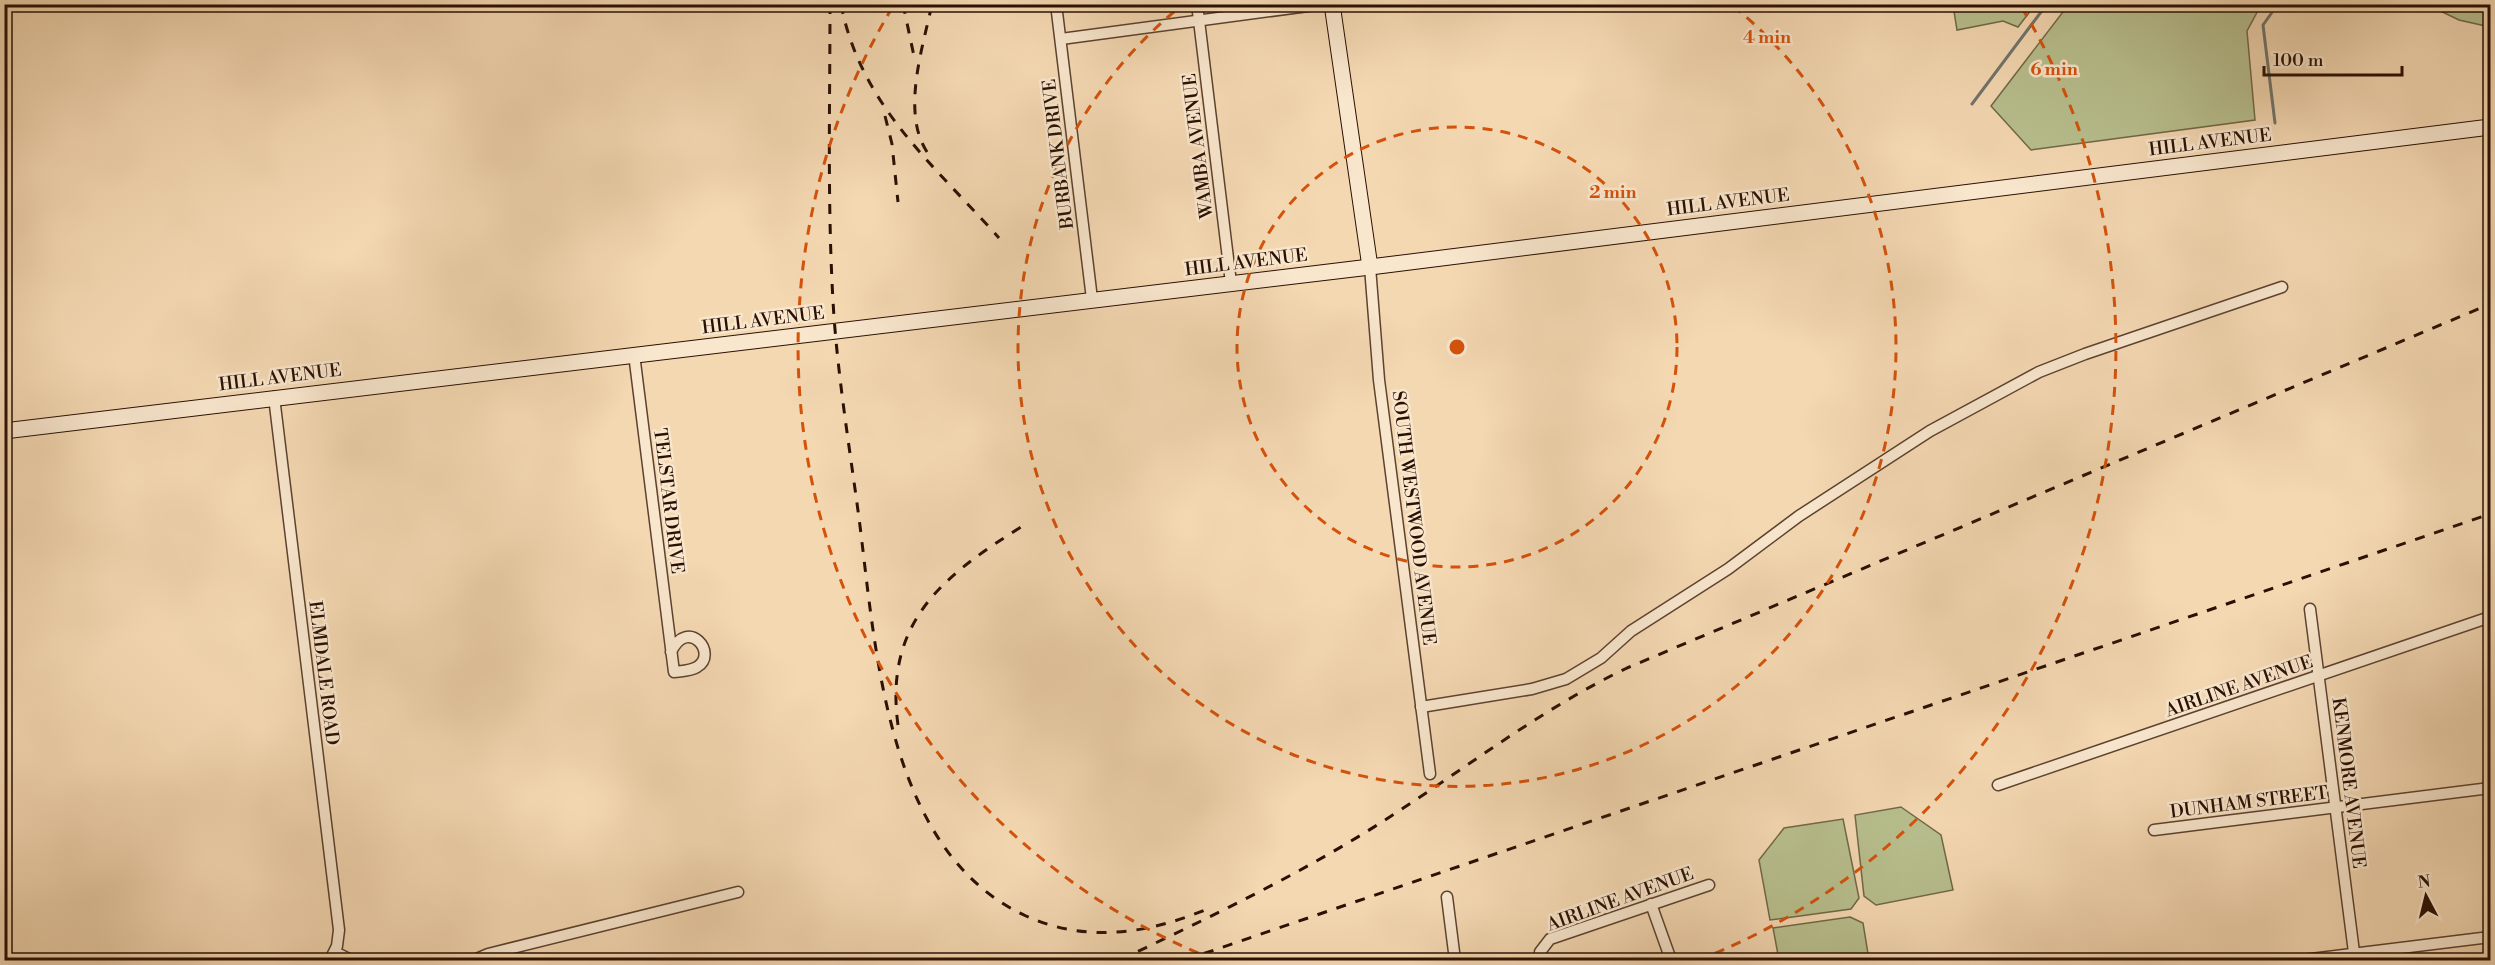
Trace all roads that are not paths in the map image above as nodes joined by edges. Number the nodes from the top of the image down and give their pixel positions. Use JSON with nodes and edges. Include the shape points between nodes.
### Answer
{"nodes":[{"id":1,"x":1056,"y":4,"type":"edge"},
{"id":2,"x":1197,"y":4,"type":"edge"},
{"id":3,"x":1323,"y":4,"type":"edge"},
{"id":4,"x":1332,"y":4,"type":"edge"},
{"id":5,"x":1199,"y":20,"type":"junction"},
{"id":6,"x":1060,"y":39,"type":"junction"},
{"id":7,"x":2490,"y":127,"type":"edge"},
{"id":8,"x":1370,"y":267,"type":"junction"},
{"id":9,"x":1231,"y":283,"type":"junction"},
{"id":10,"x":2282,"y":287,"type":"dead end"},
{"id":11,"x":1092,"y":299,"type":"junction"},
{"id":12,"x":634,"y":354,"type":"junction"},
{"id":13,"x":274,"y":398,"type":"junction"},
{"id":14,"x":4,"y":431,"type":"edge"},
{"id":15,"x":2310,"y":609,"type":"dead end"},
{"id":16,"x":2490,"y":617,"type":"edge"},
{"id":17,"x":671,"y":652,"type":"dead end"},
{"id":18,"x":2318,"y":676,"type":"junction"},
{"id":19,"x":1421,"y":707,"type":"junction"},
{"id":20,"x":1430,"y":774,"type":"dead end"},
{"id":21,"x":1998,"y":785,"type":"dead end"},
{"id":22,"x":2490,"y":788,"type":"edge"},
{"id":23,"x":2335,"y":807,"type":"junction"},
{"id":24,"x":2154,"y":830,"type":"dead end"},
{"id":25,"x":1709,"y":885,"type":"dead end"},
{"id":26,"x":738,"y":892,"type":"dead end"},
{"id":27,"x":1447,"y":897,"type":"dead end"},
{"id":28,"x":1651,"y":904,"type":"junction"},
{"id":29,"x":2490,"y":937,"type":"edge"},
{"id":30,"x":332,"y":956,"type":"edge"},
{"id":31,"x":2354,"y":957,"type":"edge"},
{"id":32,"x":351,"y":960,"type":"edge"},
{"id":33,"x":474,"y":960,"type":"edge"},
{"id":34,"x":1455,"y":960,"type":"edge"},
{"id":35,"x":1540,"y":960,"type":"edge"},
{"id":36,"x":1671,"y":960,"type":"edge"},
{"id":37,"x":2303,"y":960,"type":"edge"}],
"edges":[{"from":1,"to":6,"type":"street","name":"BURBANK DRIVE"},
{"from":2,"to":5,"type":"street","name":"WAMBA AVENUE"},
{"from":3,"to":5,"type":"street"},
{"from":4,"to":8,"type":"main road"},
{"from":5,"to":6,"type":"street"},
{"from":5,"to":9,"type":"street","name":"WAMBA AVENUE"},
{"from":6,"to":11,"type":"street","name":"BURBANK DRIVE"},
{"from":7,"to":8,"type":"main road","name":"HILL AVENUE"},
{"from":8,"to":9,"type":"main road","name":"HILL AVENUE"},
{"from":8,"to":19,"type":"street","name":"SOUTH WESTWOOD AVENUE","via":[[1379,380]]},
{"from":9,"to":11,"type":"main road","name":"HILL AVENUE"},
{"from":10,"to":19,"type":"street","via":[[2039,372],[1930,431],[1799,516],[1566,679],[1533,689]]},
{"from":11,"to":12,"type":"main road","name":"HILL AVENUE"},
{"from":12,"to":13,"type":"main road","name":"HILL AVENUE"},
{"from":12,"to":17,"type":"street","name":"TELSTAR DRIVE"},
{"from":13,"to":14,"type":"main road","name":"HILL AVENUE"},
{"from":13,"to":30,"type":"street","name":"ELMDALE ROAD","via":[[339,930]]},
{"from":15,"to":18,"type":"street","name":"KENMORE AVENUE"},
{"from":16,"to":18,"type":"street","name":"AIRLINE AVENUE"},
{"from":18,"to":21,"type":"street","name":"AIRLINE AVENUE"},
{"from":18,"to":23,"type":"street","name":"KENMORE AVENUE"},
{"from":19,"to":20,"type":"street","name":"SOUTH WESTWOOD AVENUE"},
{"from":22,"to":23,"type":"street","name":"DUNHAM STREET"},
{"from":23,"to":24,"type":"street","name":"DUNHAM STREET"},
{"from":23,"to":31,"type":"street","name":"KENMORE AVENUE"},
{"from":25,"to":28,"type":"street","name":"AIRLINE AVENUE"},
{"from":26,"to":33,"type":"street"},
{"from":27,"to":34,"type":"street"},
{"from":28,"to":35,"type":"street","name":"AIRLINE AVENUE","via":[[1555,937],[1543,947]]},
{"from":28,"to":36,"type":"street"},
{"from":29,"to":31,"type":"street"},
{"from":30,"to":32,"type":"street"},
{"from":31,"to":37,"type":"street"}]}
